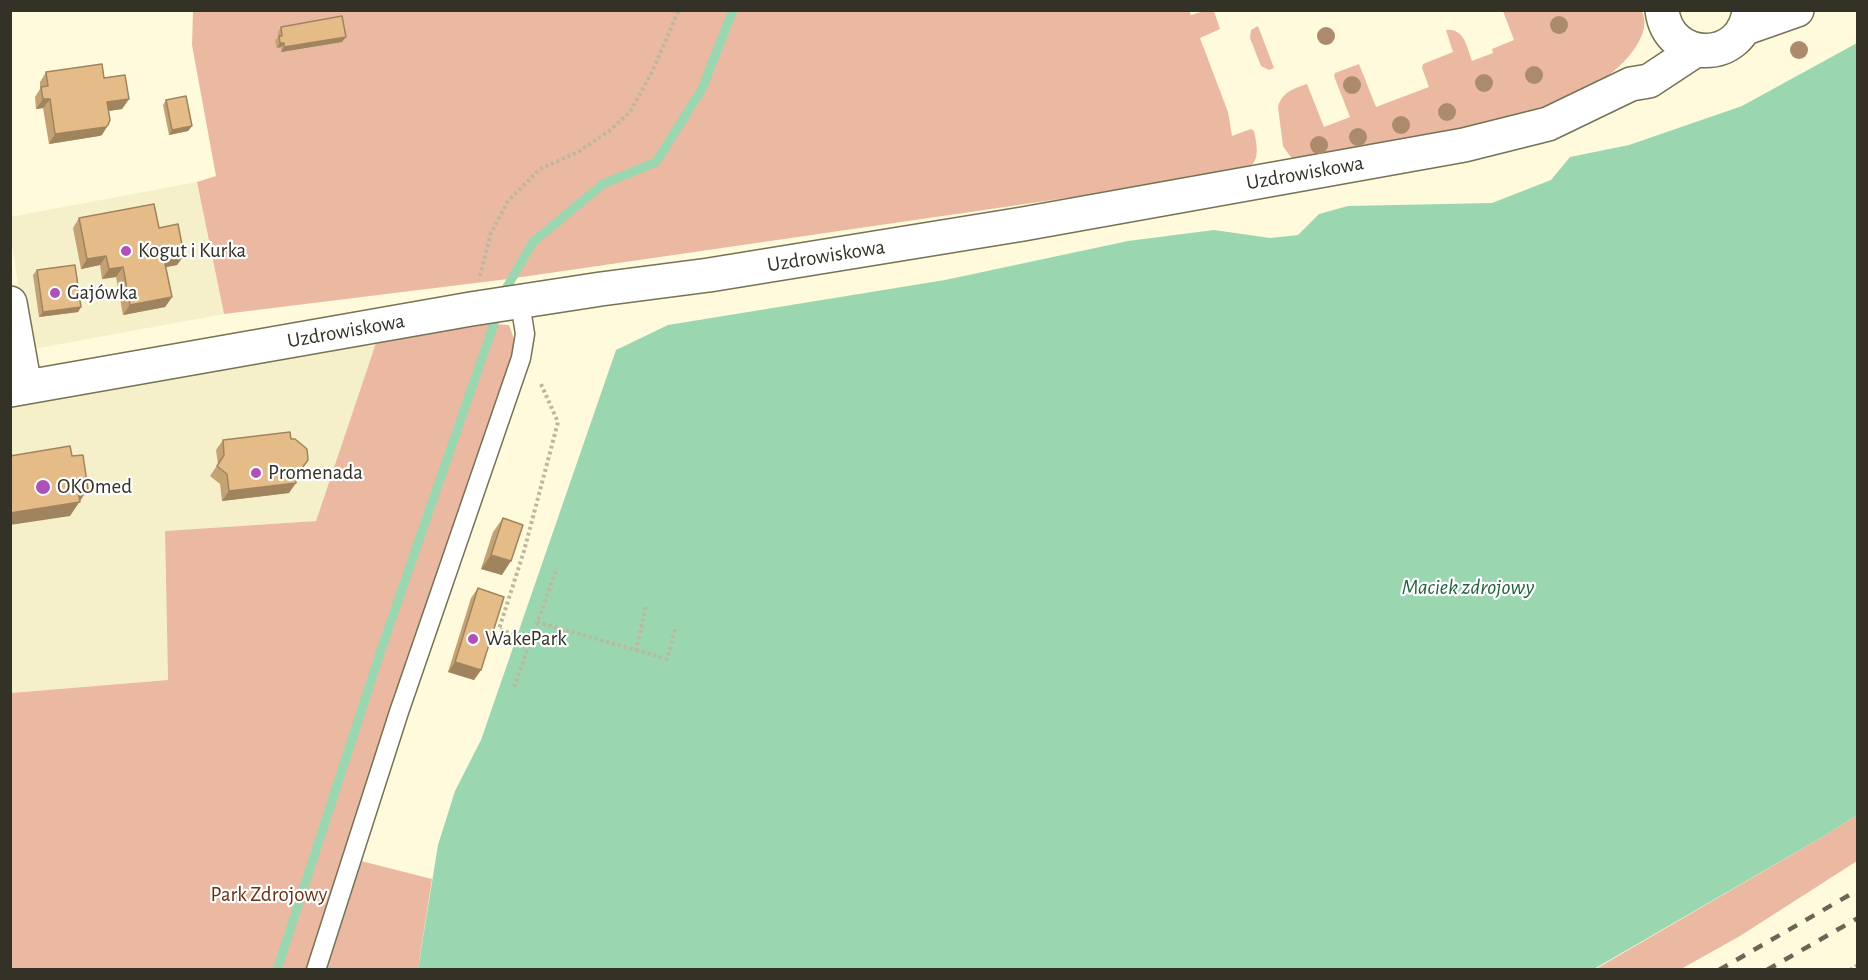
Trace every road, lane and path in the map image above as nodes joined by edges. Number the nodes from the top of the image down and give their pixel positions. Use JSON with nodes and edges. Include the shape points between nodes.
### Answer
{"nodes":[{"id":1,"x":679,"y":10,"type":"edge"},
{"id":2,"x":1797,"y":10,"type":"edge"},
{"id":3,"x":1664,"y":19,"type":"edge"},
{"id":4,"x":1746,"y":20,"type":"edge"},
{"id":5,"x":1696,"y":50,"type":"junction"},
{"id":6,"x":1631,"y":84,"type":"junction"},
{"id":7,"x":520,"y":302,"type":"junction"},
{"id":8,"x":10,"y":303,"type":"edge"},
{"id":9,"x":471,"y":309,"type":"junction"},
{"id":10,"x":523,"y":345,"type":"junction"},
{"id":11,"x":18,"y":388,"type":"edge"},
{"id":12,"x":557,"y":568,"type":"dead end"},
{"id":13,"x":646,"y":606,"type":"dead end"},
{"id":14,"x":537,"y":622,"type":"junction"},
{"id":15,"x":676,"y":626,"type":"dead end"},
{"id":16,"x":531,"y":640,"type":"junction"},
{"id":17,"x":636,"y":650,"type":"junction"},
{"id":18,"x":514,"y":687,"type":"dead end"},
{"id":19,"x":1857,"y":965,"type":"edge"},
{"id":20,"x":316,"y":969,"type":"edge"},
{"id":21,"x":1850,"y":969,"type":"edge"}],
"edges":[{"from":1,"to":9,"type":"path","via":[[630,112],[578,152],[540,169],[508,201],[491,233]]},
{"from":2,"to":4,"type":"street"},
{"from":3,"to":5,"type":"street","via":[[1680,43]]},
{"from":3,"to":6,"type":"street"},
{"from":4,"to":5,"type":"street","via":[[1733,41],[1712,51]]},
{"from":5,"to":6,"type":"street","name":"Uzdrowiskowa","via":[[1649,81]]},
{"from":6,"to":7,"type":"street","name":"Uzdrowiskowa","via":[[1548,124],[1464,145],[1011,226]]},
{"from":7,"to":9,"type":"street","name":"Uzdrowiskowa"},
{"from":7,"to":10,"type":"lane"},
{"from":8,"to":11,"type":"street"},
{"from":9,"to":11,"type":"street","name":"Uzdrowiskowa"},
{"from":10,"to":16,"type":"path","via":[[558,422],[499,629]]},
{"from":10,"to":20,"type":"lane"},
{"from":12,"to":14,"type":"path"},
{"from":13,"to":17,"type":"path"},
{"from":14,"to":16,"type":"path"},
{"from":14,"to":17,"type":"path"},
{"from":15,"to":17,"type":"path","via":[[667,659]]},
{"from":16,"to":18,"type":"path"},
{"from":19,"to":21,"type":"path"}]}
